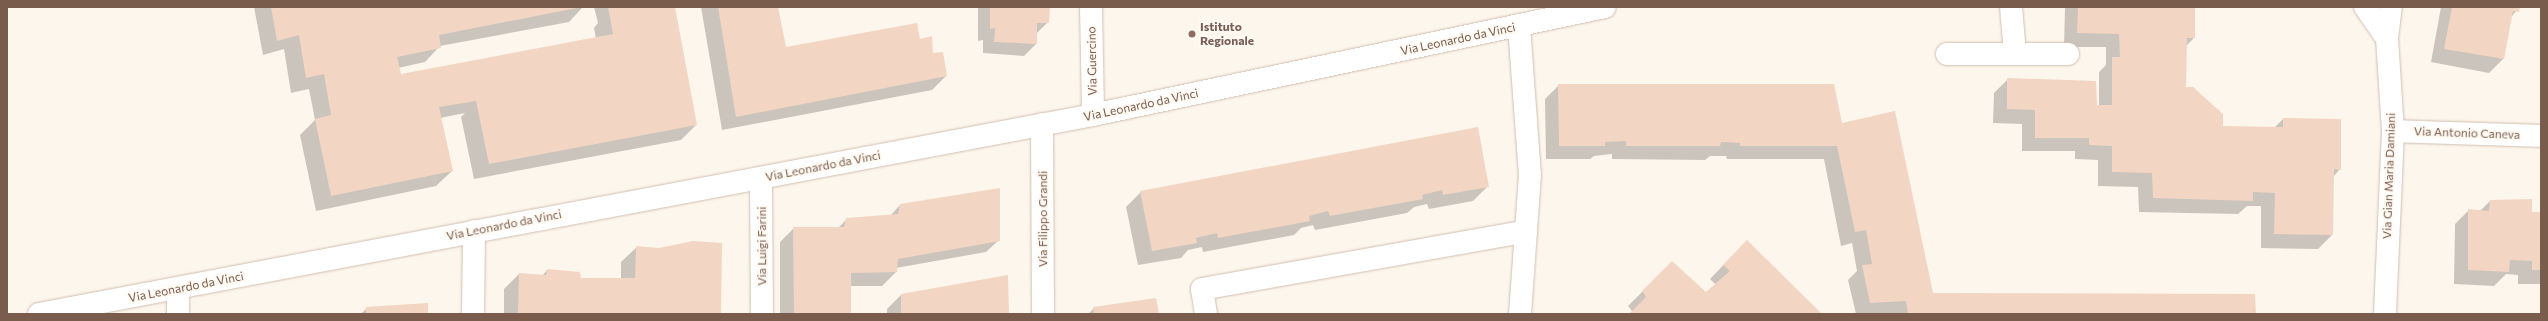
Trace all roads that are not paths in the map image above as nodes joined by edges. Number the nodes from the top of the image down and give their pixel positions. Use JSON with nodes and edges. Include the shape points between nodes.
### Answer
{"nodes":[{"id":1,"x":1091,"y":7,"type":"edge"},
{"id":2,"x":1605,"y":7,"type":"edge"},
{"id":3,"x":2011,"y":7,"type":"edge"},
{"id":4,"x":2365,"y":7,"type":"edge"},
{"id":5,"x":2391,"y":7,"type":"edge"},
{"id":6,"x":1519,"y":26,"type":"junction"},
{"id":7,"x":2387,"y":38,"type":"junction"},
{"id":8,"x":1947,"y":54,"type":"dead end"},
{"id":9,"x":2015,"y":54,"type":"junction"},
{"id":10,"x":2068,"y":54,"type":"dead end"},
{"id":11,"x":1093,"y":115,"type":"junction"},
{"id":12,"x":1042,"y":124,"type":"junction"},
{"id":13,"x":2393,"y":131,"type":"junction"},
{"id":14,"x":2541,"y":136,"type":"edge"},
{"id":15,"x":762,"y":178,"type":"junction"},
{"id":16,"x":474,"y":231,"type":"junction"},
{"id":17,"x":1526,"y":232,"type":"junction"},
{"id":18,"x":178,"y":289,"type":"junction"},
{"id":19,"x":39,"y":314,"type":"edge"},
{"id":20,"x":178,"y":314,"type":"edge"},
{"id":21,"x":473,"y":314,"type":"edge"},
{"id":22,"x":762,"y":314,"type":"edge"},
{"id":23,"x":1043,"y":314,"type":"edge"},
{"id":24,"x":1206,"y":314,"type":"edge"},
{"id":25,"x":1520,"y":314,"type":"edge"},
{"id":26,"x":2385,"y":314,"type":"edge"}],
"edges":[{"from":1,"to":11,"type":"street","name":"Via Guercino"},
{"from":2,"to":6,"type":"street","name":"Via Leonardo da Vinci"},
{"from":3,"to":9,"type":"street"},
{"from":4,"to":7,"type":"street"},
{"from":5,"to":7,"type":"street","name":"Via Gian Maria Damiani"},
{"from":6,"to":11,"type":"street","name":"Via Leonardo da Vinci"},
{"from":6,"to":17,"type":"street","via":[[1530,175]]},
{"from":7,"to":13,"type":"street","name":"Via Gian Maria Damiani"},
{"from":8,"to":9,"type":"street"},
{"from":9,"to":10,"type":"street"},
{"from":11,"to":12,"type":"street","name":"Via Leonardo da Vinci"},
{"from":12,"to":15,"type":"street","name":"Via Leonardo da Vinci"},
{"from":12,"to":23,"type":"street","name":"Via Filippo Grandi"},
{"from":13,"to":14,"type":"street","name":"Via Antonio Caneva"},
{"from":13,"to":26,"type":"street","name":"Via Gian Maria Damiani"},
{"from":15,"to":16,"type":"street","name":"Via Leonardo da Vinci"},
{"from":15,"to":22,"type":"street","name":"Via Luigi Farini"},
{"from":16,"to":18,"type":"street","name":"Via Leonardo da Vinci"},
{"from":16,"to":21,"type":"street"},
{"from":17,"to":24,"type":"street","via":[[1202,289]]},
{"from":17,"to":25,"type":"street"},
{"from":18,"to":19,"type":"street","name":"Via Leonardo da Vinci"},
{"from":18,"to":20,"type":"street"}]}
